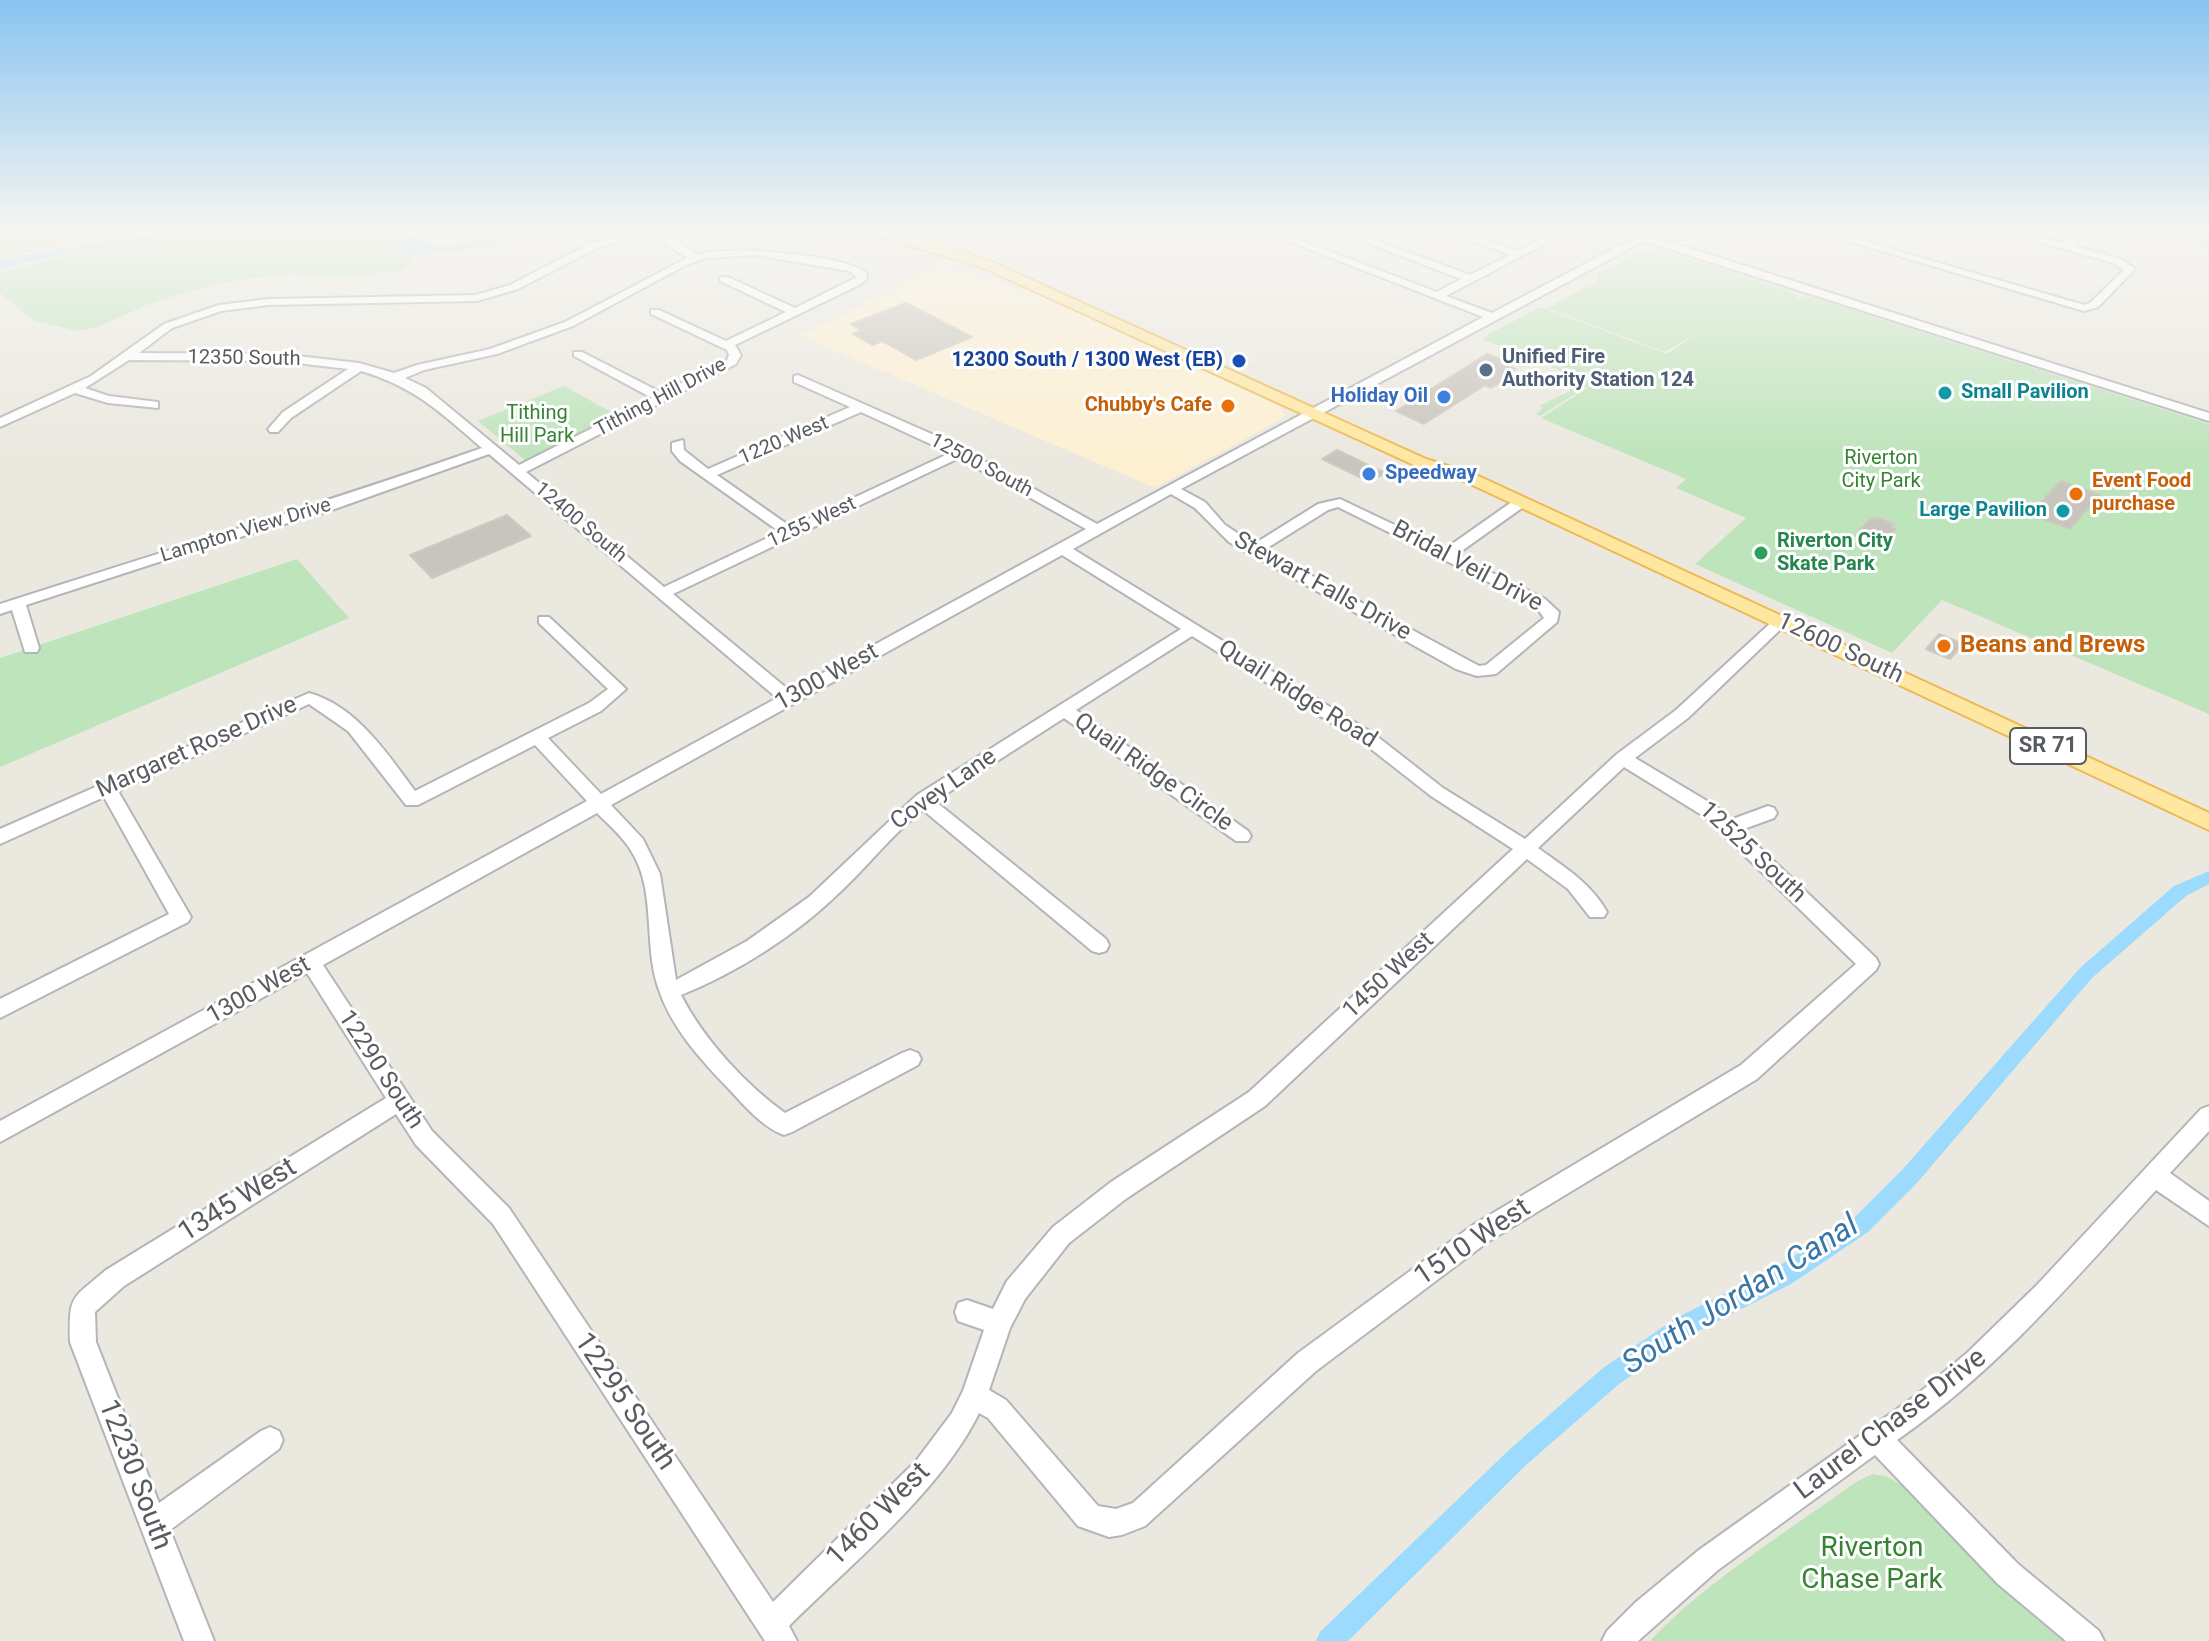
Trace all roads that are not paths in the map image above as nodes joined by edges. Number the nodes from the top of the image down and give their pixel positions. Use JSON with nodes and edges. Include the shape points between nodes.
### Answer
{"nodes":[{"id":1,"x":230,"y":307,"type":"edge"},
{"id":2,"x":602,"y":307,"type":"edge"},
{"id":3,"x":783,"y":307,"type":"edge"},
{"id":4,"x":806,"y":307,"type":"edge"},
{"id":5,"x":1083,"y":307,"type":"edge"},
{"id":6,"x":1100,"y":307,"type":"edge"},
{"id":7,"x":1465,"y":307,"type":"edge"},
{"id":8,"x":1511,"y":307,"type":"edge"},
{"id":9,"x":1873,"y":307,"type":"edge"},
{"id":10,"x":655,"y":312,"type":"dead end"},
{"id":11,"x":795,"y":312,"type":"junction"},
{"id":12,"x":1492,"y":317,"type":"junction"},
{"id":13,"x":727,"y":345,"type":"junction"},
{"id":14,"x":578,"y":354,"type":"dead end"},
{"id":15,"x":127,"y":356,"type":"junction"},
{"id":16,"x":359,"y":367,"type":"junction"},
{"id":17,"x":398,"y":376,"type":"junction"},
{"id":18,"x":798,"y":379,"type":"dead end"},
{"id":19,"x":76,"y":389,"type":"junction"},
{"id":20,"x":664,"y":399,"type":"junction"},
{"id":21,"x":154,"y":405,"type":"dead end"},
{"id":22,"x":861,"y":407,"type":"junction"},
{"id":23,"x":1320,"y":410,"type":"junction"},
{"id":24,"x":2209,"y":417,"type":"edge"},
{"id":25,"x":0,"y":423,"type":"edge"},
{"id":26,"x":274,"y":429,"type":"dead end"},
{"id":27,"x":678,"y":443,"type":"dead end"},
{"id":28,"x":492,"y":449,"type":"junction"},
{"id":29,"x":960,"y":453,"type":"junction"},
{"id":30,"x":518,"y":471,"type":"junction"},
{"id":31,"x":707,"y":474,"type":"junction"},
{"id":32,"x":1171,"y":489,"type":"junction"},
{"id":33,"x":1521,"y":502,"type":"junction"},
{"id":34,"x":1098,"y":530,"type":"junction"},
{"id":35,"x":790,"y":533,"type":"junction"},
{"id":36,"x":1063,"y":549,"type":"junction"},
{"id":37,"x":1254,"y":550,"type":"junction"},
{"id":38,"x":1447,"y":554,"type":"junction"},
{"id":39,"x":663,"y":593,"type":"junction"},
{"id":40,"x":18,"y":603,"type":"junction"},
{"id":41,"x":0,"y":609,"type":"edge"},
{"id":42,"x":544,"y":620,"type":"dead end"},
{"id":43,"x":1780,"y":622,"type":"junction"},
{"id":44,"x":1191,"y":629,"type":"junction"},
{"id":45,"x":31,"y":648,"type":"dead end"},
{"id":46,"x":1482,"y":672,"type":"joint"},
{"id":47,"x":789,"y":699,"type":"junction"},
{"id":48,"x":1065,"y":710,"type":"junction"},
{"id":49,"x":537,"y":737,"type":"junction"},
{"id":50,"x":1623,"y":758,"type":"junction"},
{"id":51,"x":108,"y":789,"type":"junction"},
{"id":52,"x":923,"y":800,"type":"junction"},
{"id":53,"x":599,"y":802,"type":"junction"},
{"id":54,"x":1768,"y":813,"type":"dead end"},
{"id":55,"x":2209,"y":822,"type":"edge"},
{"id":56,"x":1729,"y":827,"type":"junction"},
{"id":57,"x":1242,"y":836,"type":"dead end"},
{"id":58,"x":0,"y":837,"type":"edge"},
{"id":59,"x":1525,"y":849,"type":"junction"},
{"id":60,"x":1597,"y":912,"type":"dead end"},
{"id":61,"x":1099,"y":945,"type":"dead end"},
{"id":62,"x":311,"y":963,"type":"junction"},
{"id":63,"x":1869,"y":964,"type":"joint"},
{"id":64,"x":670,"y":991,"type":"junction"},
{"id":65,"x":0,"y":1009,"type":"edge"},
{"id":66,"x":910,"y":1059,"type":"dead end"},
{"id":67,"x":399,"y":1101,"type":"junction"},
{"id":68,"x":2209,"y":1116,"type":"edge"},
{"id":69,"x":0,"y":1132,"type":"edge"},
{"id":70,"x":455,"y":1172,"type":"joint"},
{"id":71,"x":2154,"y":1175,"type":"junction"},
{"id":72,"x":2209,"y":1215,"type":"edge"},
{"id":73,"x":82,"y":1307,"type":"joint"},
{"id":74,"x":967,"y":1312,"type":"dead end"},
{"id":75,"x":999,"y":1323,"type":"junction"},
{"id":76,"x":974,"y":1396,"type":"junction"},
{"id":77,"x":1877,"y":1438,"type":"junction"},
{"id":78,"x":270,"y":1440,"type":"dead end"},
{"id":79,"x":154,"y":1524,"type":"junction"},
{"id":80,"x":777,"y":1632,"type":"edge"},
{"id":81,"x":199,"y":1641,"type":"edge"},
{"id":82,"x":1617,"y":1641,"type":"edge"},
{"id":83,"x":2089,"y":1641,"type":"edge"}],
"edges":[{"from":1,"to":15,"type":"street","via":[[177,322]]},
{"from":2,"to":17,"type":"street","via":[[493,352]]},
{"from":3,"to":11,"type":"street"},
{"from":4,"to":11,"type":"street","name":"Tithing Hill Drive"},
{"from":5,"to":23,"type":"main road","name":"12600 South","number":"SR 71"},
{"from":6,"to":23,"type":"main road","name":"12600 South","number":"SR 71"},
{"from":7,"to":12,"type":"street"},
{"from":8,"to":12,"type":"street","name":"1300 West"},
{"from":9,"to":24,"type":"street"},
{"from":10,"to":13,"type":"street"},
{"from":11,"to":13,"type":"street","name":"Tithing Hill Drive"},
{"from":12,"to":23,"type":"street","name":"1300 West"},
{"from":13,"to":20,"type":"street","name":"Tithing Hill Drive","via":[[735,355],[728,366]]},
{"from":14,"to":20,"type":"street"},
{"from":15,"to":16,"type":"street","name":"12350 South","via":[[307,360]]},
{"from":15,"to":19,"type":"street"},
{"from":16,"to":17,"type":"street","name":"12400 South"},
{"from":16,"to":26,"type":"street"},
{"from":17,"to":28,"type":"street","name":"12400 South"},
{"from":18,"to":22,"type":"street","name":"12500 South"},
{"from":19,"to":21,"type":"street"},
{"from":19,"to":25,"type":"street"},
{"from":20,"to":30,"type":"street","name":"Tithing Hill Drive"},
{"from":22,"to":29,"type":"street","name":"12500 South"},
{"from":22,"to":31,"type":"street","name":"1220 West"},
{"from":23,"to":32,"type":"street","name":"1300 West"},
{"from":23,"to":33,"type":"main road","name":"12600 South","number":"SR 71","via":[[1420,462]]},
{"from":27,"to":31,"type":"street","via":[[678,451]]},
{"from":28,"to":30,"type":"street","name":"12400 South"},
{"from":28,"to":40,"type":"street","name":"Lampton View Drive","via":[[324,508]]},
{"from":29,"to":34,"type":"street","name":"12500 South"},
{"from":29,"to":35,"type":"street","name":"1255 West"},
{"from":30,"to":39,"type":"street","name":"12400 South"},
{"from":31,"to":35,"type":"street"},
{"from":32,"to":34,"type":"street","name":"1300 West"},
{"from":32,"to":37,"type":"street","name":"Stewart Falls Drive","via":[[1200,505],[1224,532]]},
{"from":33,"to":38,"type":"street"},
{"from":33,"to":43,"type":"main road","name":"12600 South","number":"SR 71"},
{"from":34,"to":36,"type":"street","name":"1300 West"},
{"from":35,"to":39,"type":"street","name":"1255 West"},
{"from":36,"to":44,"type":"street","name":"Quail Ridge Road"},
{"from":36,"to":47,"type":"street","name":"1300 West"},
{"from":37,"to":38,"type":"street","name":"Bridal Veil Drive","via":[[1323,507],[1340,503]]},
{"from":37,"to":46,"type":"street","name":"Stewart Falls Drive"},
{"from":38,"to":46,"type":"street","name":"Bridal Veil Drive","via":[[1551,612],[1548,624]]},
{"from":39,"to":47,"type":"street","name":"12400 South"},
{"from":40,"to":41,"type":"street","name":"Lampton View Drive"},
{"from":40,"to":45,"type":"street"},
{"from":42,"to":49,"type":"street","name":"Margaret Rose Drive","via":[[618,689]]},
{"from":43,"to":50,"type":"street","name":"1450 West","via":[[1682,714]]},
{"from":43,"to":55,"type":"main road","name":"12600 South","number":"SR 71"},
{"from":44,"to":48,"type":"street","name":"Covey Lane"},
{"from":44,"to":59,"type":"street","name":"Quail Ridge Road","via":[[1368,738],[1437,792]]},
{"from":47,"to":53,"type":"street","name":"1300 West"},
{"from":48,"to":52,"type":"street","name":"Covey Lane"},
{"from":48,"to":57,"type":"street","name":"Quail Ridge Circle"},
{"from":49,"to":51,"type":"street","name":"Margaret Rose Drive","via":[[412,800],[351,727],[309,698]]},
{"from":49,"to":53,"type":"street"},
{"from":50,"to":56,"type":"street","name":"12525 South","via":[[1694,799]]},
{"from":50,"to":59,"type":"street","name":"1450 West"},
{"from":51,"to":58,"type":"street","name":"Margaret Rose Drive"},
{"from":51,"to":65,"type":"street","via":[[181,917]]},
{"from":52,"to":61,"type":"street"},
{"from":52,"to":64,"type":"street","name":"Covey Lane","via":[[814,905],[694,983]]},
{"from":53,"to":62,"type":"street","name":"1300 West"},
{"from":53,"to":64,"type":"street","via":[[649,865]]},
{"from":54,"to":56,"type":"street"},
{"from":56,"to":63,"type":"street","name":"12525 South"},
{"from":59,"to":60,"type":"street","name":"Quail Ridge Road","via":[[1575,884]]},
{"from":59,"to":75,"type":"street","name":"1450 West","via":[[1257,1099],[1061,1235],[1016,1290]]},
{"from":62,"to":67,"type":"street","name":"12290 South"},
{"from":62,"to":69,"type":"street","name":"1300 West"},
{"from":63,"to":76,"type":"street","name":"1510 West","via":[[1749,1072],[1481,1233],[1307,1362],[1129,1521],[1113,1524],[1088,1516],[997,1409]]},
{"from":64,"to":66,"type":"street","via":[[687,1024],[760,1108],[784,1125]]},
{"from":67,"to":70,"type":"street","name":"12290 South"},
{"from":67,"to":73,"type":"street","name":"1345 West","via":[[115,1278]]},
{"from":68,"to":71,"type":"street","name":"Laurel Chase Drive"},
{"from":70,"to":80,"type":"street","name":"12295 South","via":[[501,1216]]},
{"from":71,"to":72,"type":"street"},
{"from":71,"to":77,"type":"street","name":"Laurel Chase Drive","via":[[1986,1355]]},
{"from":73,"to":79,"type":"street","name":"12230 South","via":[[83,1342]]},
{"from":74,"to":75,"type":"street"},
{"from":75,"to":76,"type":"street","name":"1450 West"},
{"from":76,"to":80,"type":"street","name":"1460 West","via":[[926,1471]]},
{"from":77,"to":82,"type":"street","name":"Laurel Chase Drive","via":[[1695,1570]]},
{"from":77,"to":83,"type":"street","via":[[2008,1574]]},
{"from":78,"to":79,"type":"street"},
{"from":79,"to":81,"type":"street","name":"12230 South"}]}
